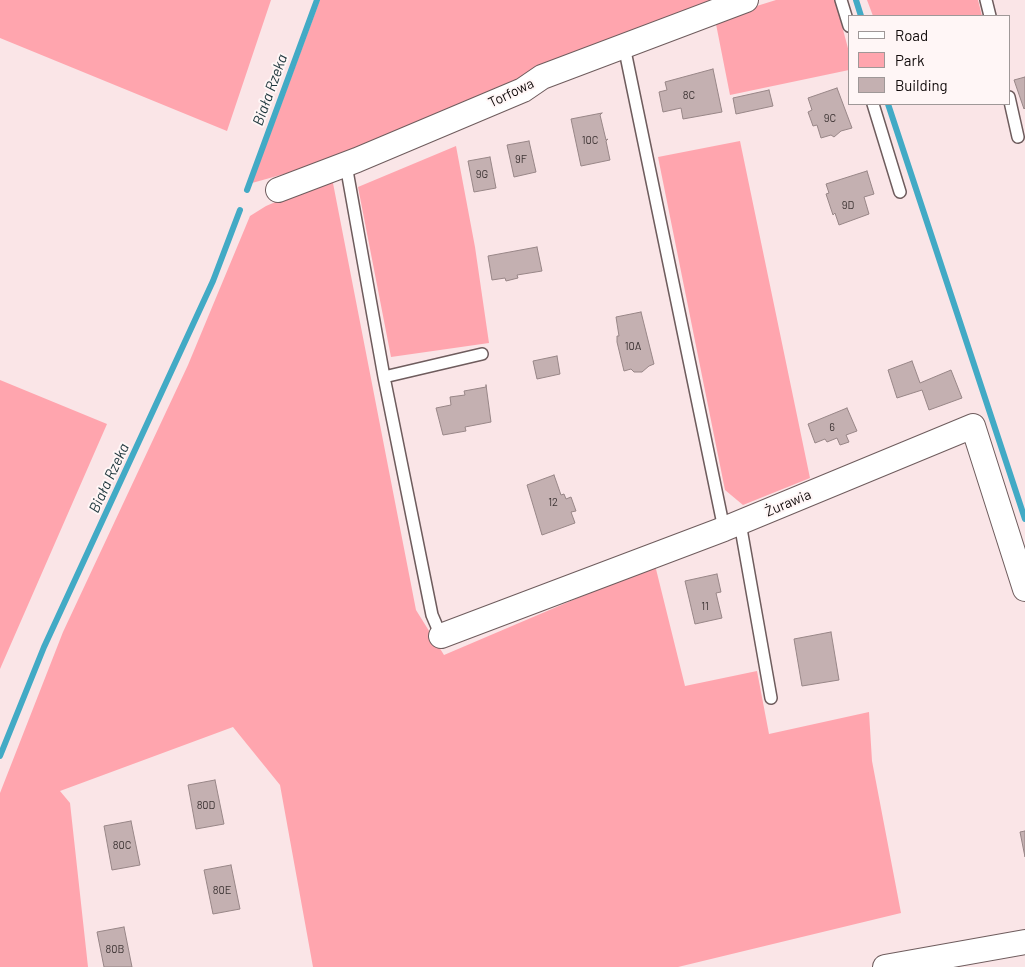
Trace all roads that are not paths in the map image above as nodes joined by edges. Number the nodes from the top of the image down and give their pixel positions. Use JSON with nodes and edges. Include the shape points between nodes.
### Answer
{"nodes":[{"id":1,"x":746,"y":0,"type":"edge"},
{"id":2,"x":840,"y":0,"type":"edge"},
{"id":3,"x":986,"y":0,"type":"edge"},
{"id":4,"x":990,"y":15,"type":"edge"},
{"id":5,"x":848,"y":23,"type":"edge"},
{"id":6,"x":624,"y":46,"type":"junction"},
{"id":7,"x":1010,"y":101,"type":"edge"},
{"id":8,"x":873,"y":105,"type":"edge"},
{"id":9,"x":1018,"y":137,"type":"dead end"},
{"id":10,"x":346,"y":164,"type":"junction"},
{"id":11,"x":278,"y":190,"type":"dead end"},
{"id":12,"x":900,"y":192,"type":"dead end"},
{"id":13,"x":482,"y":354,"type":"dead end"},
{"id":14,"x":384,"y":377,"type":"junction"},
{"id":15,"x":732,"y":526,"type":"junction"},
{"id":16,"x":1025,"y":589,"type":"edge"},
{"id":17,"x":441,"y":636,"type":"joint"},
{"id":18,"x":770,"y":698,"type":"dead end"},
{"id":19,"x":1025,"y":942,"type":"edge"},
{"id":20,"x":885,"y":967,"type":"edge"}],
"edges":[{"from":1,"to":6,"type":"street","name":"Torfowa"},
{"from":2,"to":5,"type":"lane"},
{"from":3,"to":4,"type":"lane"},
{"from":6,"to":10,"type":"street","name":"Torfowa","via":[[542,77],[523,90]]},
{"from":6,"to":15,"type":"lane"},
{"from":7,"to":9,"type":"lane"},
{"from":8,"to":12,"type":"lane"},
{"from":10,"to":11,"type":"street","name":"Torfowa"},
{"from":10,"to":14,"type":"lane"},
{"from":13,"to":14,"type":"lane"},
{"from":14,"to":17,"type":"lane","via":[[432,615]]},
{"from":15,"to":16,"type":"street","name":"Żurawia","via":[[973,426]]},
{"from":15,"to":17,"type":"street","name":"Żurawia"},
{"from":15,"to":18,"type":"lane"},
{"from":19,"to":20,"type":"street"}]}
